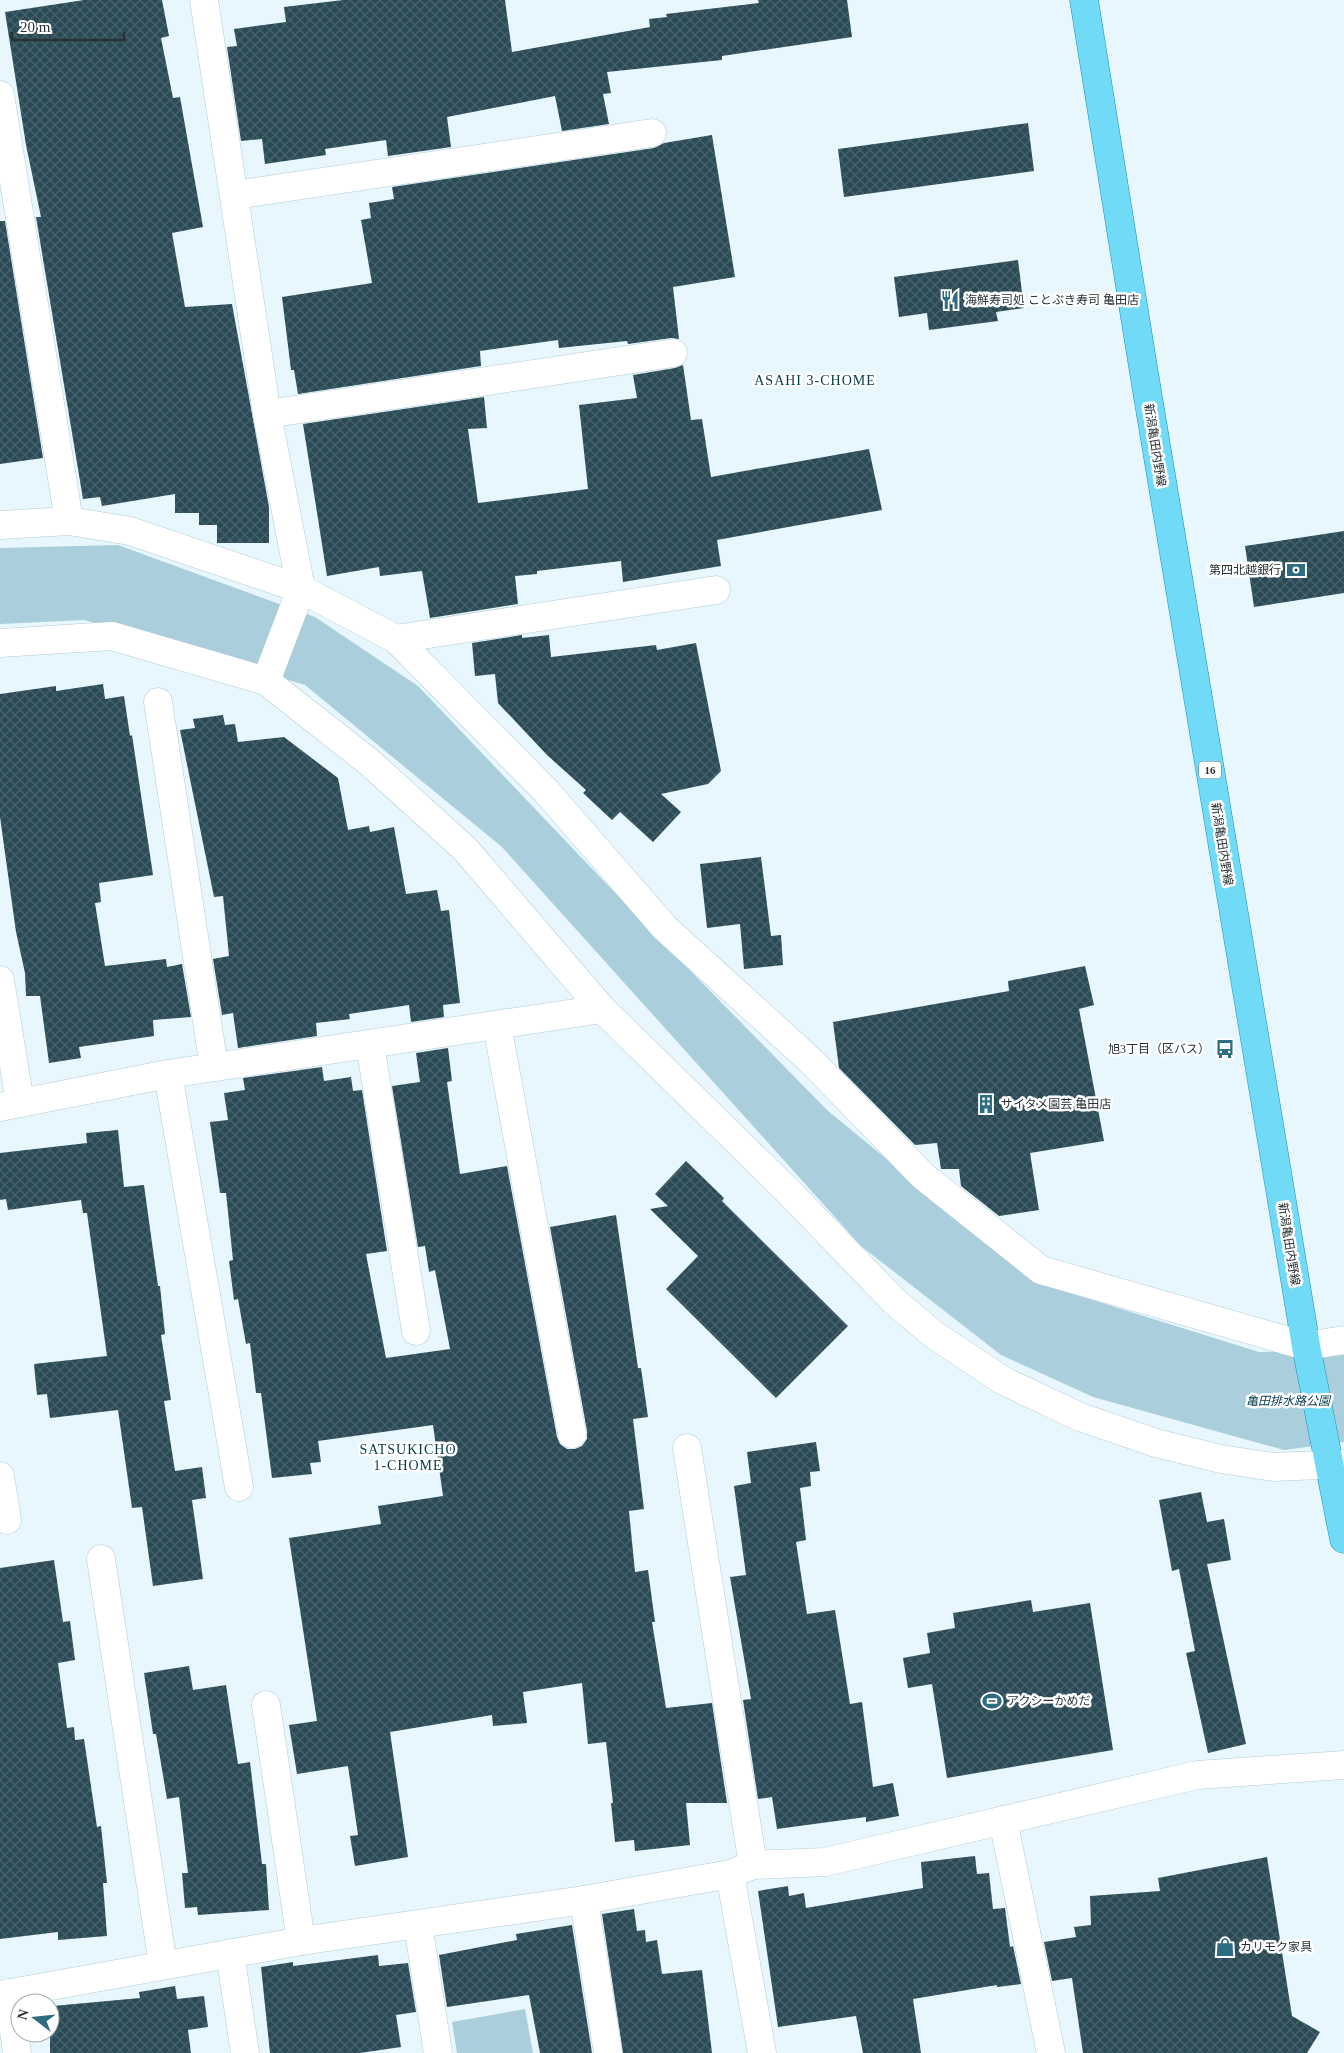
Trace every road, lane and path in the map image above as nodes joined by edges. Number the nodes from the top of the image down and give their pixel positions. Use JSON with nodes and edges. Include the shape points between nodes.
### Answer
{"nodes":[{"id":1,"x":204,"y":0,"type":"edge"},
{"id":2,"x":1084,"y":0,"type":"edge"},
{"id":3,"x":0,"y":95,"type":"edge"},
{"id":4,"x":652,"y":133,"type":"dead end"},
{"id":5,"x":235,"y":194,"type":"junction"},
{"id":6,"x":674,"y":353,"type":"dead end"},
{"id":7,"x":267,"y":414,"type":"junction"},
{"id":8,"x":69,"y":521,"type":"junction"},
{"id":9,"x":0,"y":525,"type":"edge"},
{"id":10,"x":301,"y":589,"type":"junction"},
{"id":11,"x":716,"y":590,"type":"dead end"},
{"id":12,"x":396,"y":639,"type":"junction"},
{"id":13,"x":0,"y":643,"type":"edge"},
{"id":14,"x":266,"y":681,"type":"junction"},
{"id":15,"x":158,"y":702,"type":"dead end"},
{"id":16,"x":0,"y":980,"type":"edge"},
{"id":17,"x":602,"y":1009,"type":"junction"},
{"id":18,"x":497,"y":1025,"type":"junction"},
{"id":19,"x":370,"y":1044,"type":"junction"},
{"id":20,"x":214,"y":1067,"type":"junction"},
{"id":21,"x":168,"y":1074,"type":"junction"},
{"id":22,"x":10,"y":1105,"type":"edge"},
{"id":23,"x":416,"y":1330,"type":"dead end"},
{"id":24,"x":1344,"y":1340,"type":"edge"},
{"id":25,"x":1306,"y":1346,"type":"junction"},
{"id":26,"x":572,"y":1434,"type":"dead end"},
{"id":27,"x":687,"y":1448,"type":"dead end"},
{"id":28,"x":1337,"y":1465,"type":"edge"},
{"id":29,"x":0,"y":1476,"type":"edge"},
{"id":30,"x":239,"y":1487,"type":"dead end"},
{"id":31,"x":7,"y":1520,"type":"dead end"},
{"id":32,"x":1344,"y":1539,"type":"edge"},
{"id":33,"x":101,"y":1559,"type":"dead end"},
{"id":34,"x":266,"y":1705,"type":"dead end"},
{"id":35,"x":1344,"y":1765,"type":"edge"},
{"id":36,"x":1003,"y":1820,"type":"junction"},
{"id":37,"x":742,"y":1870,"type":"junction"},
{"id":38,"x":584,"y":1900,"type":"junction"},
{"id":39,"x":418,"y":1925,"type":"junction"},
{"id":40,"x":301,"y":1941,"type":"junction"},
{"id":41,"x":230,"y":1953,"type":"junction"},
{"id":42,"x":163,"y":1965,"type":"junction"},
{"id":43,"x":5,"y":1994,"type":"edge"},
{"id":44,"x":17,"y":2053,"type":"edge"},
{"id":45,"x":245,"y":2053,"type":"edge"},
{"id":46,"x":438,"y":2053,"type":"edge"},
{"id":47,"x":608,"y":2053,"type":"edge"},
{"id":48,"x":762,"y":2053,"type":"edge"},
{"id":49,"x":1051,"y":2053,"type":"edge"}],
"edges":[{"from":1,"to":5,"type":"street"},
{"from":2,"to":25,"type":"main road","name":"新潟亀田内野線","number":"16"},
{"from":3,"to":8,"type":"street"},
{"from":4,"to":5,"type":"street"},
{"from":5,"to":7,"type":"street"},
{"from":6,"to":7,"type":"street"},
{"from":7,"to":10,"type":"street"},
{"from":8,"to":9,"type":"street"},
{"from":8,"to":10,"type":"street","via":[[130,532]]},
{"from":10,"to":12,"type":"street"},
{"from":10,"to":14,"type":"street"},
{"from":11,"to":12,"type":"street"},
{"from":12,"to":25,"type":"street","via":[[546,791],[665,928],[810,1060],[923,1176],[1041,1270]]},
{"from":13,"to":14,"type":"street","via":[[112,636]]},
{"from":14,"to":17,"type":"street","via":[[369,762],[465,848]]},
{"from":15,"to":20,"type":"street"},
{"from":16,"to":22,"type":"street"},
{"from":17,"to":18,"type":"street"},
{"from":17,"to":28,"type":"street","via":[[894,1300],[934,1334],[1002,1380],[1080,1417],[1156,1442],[1272,1467]]},
{"from":18,"to":19,"type":"street"},
{"from":18,"to":26,"type":"street"},
{"from":19,"to":20,"type":"street"},
{"from":19,"to":23,"type":"street"},
{"from":20,"to":21,"type":"street"},
{"from":21,"to":22,"type":"street"},
{"from":21,"to":30,"type":"street"},
{"from":24,"to":25,"type":"street"},
{"from":25,"to":28,"type":"main road","name":"新潟亀田内野線","number":"16"},
{"from":27,"to":37,"type":"street"},
{"from":28,"to":32,"type":"main road","name":"新潟亀田内野線","number":"16"},
{"from":29,"to":31,"type":"street"},
{"from":33,"to":42,"type":"street"},
{"from":34,"to":40,"type":"street"},
{"from":35,"to":36,"type":"street","via":[[1196,1775]]},
{"from":36,"to":37,"type":"street","via":[[825,1862]]},
{"from":36,"to":49,"type":"street"},
{"from":37,"to":38,"type":"street"},
{"from":37,"to":48,"type":"street"},
{"from":38,"to":39,"type":"street"},
{"from":38,"to":47,"type":"street"},
{"from":39,"to":40,"type":"street"},
{"from":39,"to":46,"type":"street"},
{"from":40,"to":41,"type":"street"},
{"from":41,"to":42,"type":"street"},
{"from":41,"to":45,"type":"street"},
{"from":42,"to":43,"type":"street"},
{"from":43,"to":44,"type":"street"}]}
